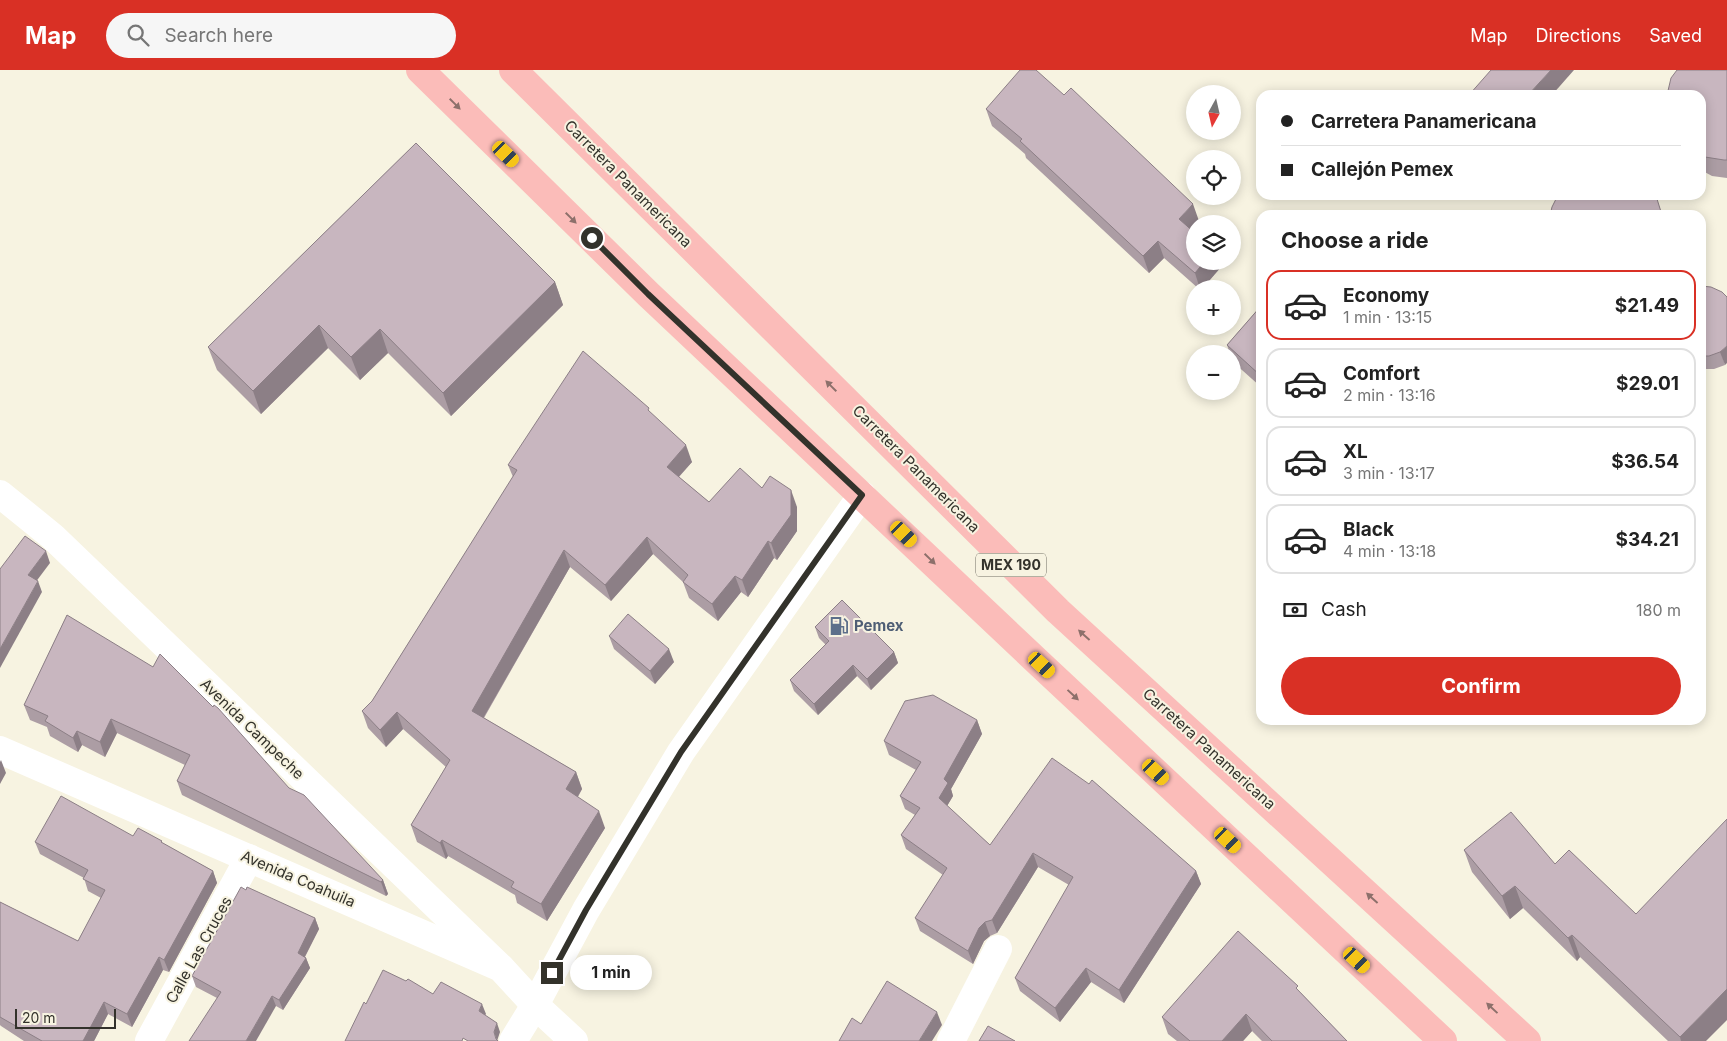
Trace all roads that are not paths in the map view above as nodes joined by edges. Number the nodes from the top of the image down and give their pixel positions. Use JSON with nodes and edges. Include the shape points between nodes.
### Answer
{"nodes":[{"id":1,"x":420,"y":70,"type":"edge"},
{"id":2,"x":513,"y":70,"type":"edge"},
{"id":3,"x":0,"y":494,"type":"edge"},
{"id":4,"x":862,"y":495,"type":"junction"},
{"id":5,"x":0,"y":750,"type":"edge"},
{"id":6,"x":249,"y":858,"type":"junction"},
{"id":7,"x":998,"y":949,"type":"dead end"},
{"id":8,"x":501,"y":968,"type":"junction"},
{"id":9,"x":536,"y":1005,"type":"junction"},
{"id":10,"x":149,"y":1041,"type":"edge"},
{"id":11,"x":513,"y":1041,"type":"edge"},
{"id":12,"x":574,"y":1041,"type":"edge"},
{"id":13,"x":951,"y":1041,"type":"edge"},
{"id":14,"x":1443,"y":1041,"type":"edge"},
{"id":15,"x":1527,"y":1041,"type":"edge"}],
"edges":[{"from":1,"to":4,"type":"main road","number":"MEX 190","one_way":true,"via":[[648,294]]},
{"from":15,"to":2,"type":"main road","name":"Carretera Panamericana","number":"MEX 190","one_way":true,"via":[[1058,611]]},
{"from":3,"to":8,"type":"street","name":"Avenida Campeche","via":[[53,537]]},
{"from":4,"to":9,"type":"street","via":[[681,752],[586,910]]},
{"from":4,"to":14,"type":"main road","number":"MEX 190","one_way":true},
{"from":5,"to":6,"type":"street","name":"Avenida Coahuila"},
{"from":6,"to":8,"type":"street","name":"Avenida Coahuila"},
{"from":6,"to":10,"type":"street","name":"Calle Las Cruces"},
{"from":7,"to":13,"type":"street"},
{"from":8,"to":9,"type":"street","name":"Avenida Coahuila"},
{"from":9,"to":11,"type":"street"},
{"from":9,"to":12,"type":"street","name":"Avenida Coahuila"}]}
